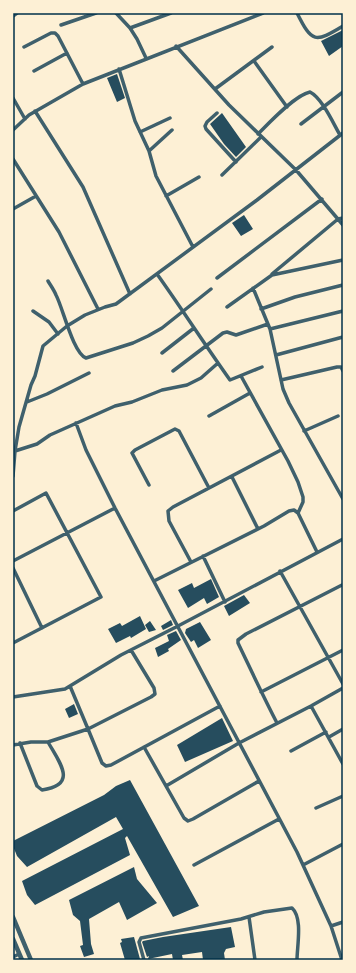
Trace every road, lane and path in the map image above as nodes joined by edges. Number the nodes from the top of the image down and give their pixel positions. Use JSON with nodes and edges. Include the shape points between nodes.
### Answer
{"nodes":[{"id":1,"x":17,"y":13,"type":"edge"},
{"id":2,"x":96,"y":13,"type":"edge"},
{"id":3,"x":116,"y":13,"type":"edge"},
{"id":4,"x":171,"y":13,"type":"edge"},
{"id":5,"x":263,"y":13,"type":"edge"},
{"id":6,"x":297,"y":13,"type":"edge"},
{"id":7,"x":256,"y":14,"type":"edge"},
{"id":8,"x":13,"y":16,"type":"edge"},
{"id":9,"x":61,"y":25,"type":"dead end"},
{"id":10,"x":343,"y":26,"type":"edge"},
{"id":11,"x":130,"y":28,"type":"junction"},
{"id":12,"x":176,"y":46,"type":"junction"},
{"id":13,"x":24,"y":47,"type":"dead end"},
{"id":14,"x":272,"y":47,"type":"dead end"},
{"id":15,"x":67,"y":53,"type":"junction"},
{"id":16,"x":146,"y":58,"type":"junction"},
{"id":17,"x":254,"y":61,"type":"junction"},
{"id":18,"x":119,"y":69,"type":"junction"},
{"id":19,"x":34,"y":71,"type":"dead end"},
{"id":20,"x":83,"y":84,"type":"junction"},
{"id":21,"x":215,"y":89,"type":"junction"},
{"id":22,"x":343,"y":92,"type":"edge"},
{"id":23,"x":13,"y":98,"type":"edge"},
{"id":24,"x":324,"y":106,"type":"junction"},
{"id":25,"x":287,"y":107,"type":"junction"},
{"id":26,"x":36,"y":112,"type":"junction"},
{"id":27,"x":217,"y":113,"type":"dead end"},
{"id":28,"x":170,"y":118,"type":"dead end"},
{"id":29,"x":25,"y":119,"type":"junction"},
{"id":30,"x":301,"y":124,"type":"dead end"},
{"id":31,"x":13,"y":130,"type":"edge"},
{"id":32,"x":172,"y":130,"type":"dead end"},
{"id":33,"x":140,"y":132,"type":"junction"},
{"id":34,"x":342,"y":134,"type":"edge"},
{"id":35,"x":260,"y":135,"type":"junction"},
{"id":36,"x":149,"y":151,"type":"junction"},
{"id":37,"x":13,"y":159,"type":"edge"},
{"id":38,"x":236,"y":162,"type":"junction"},
{"id":39,"x":296,"y":170,"type":"junction"},
{"id":40,"x":222,"y":175,"type":"dead end"},
{"id":41,"x":199,"y":177,"type":"dead end"},
{"id":42,"x":36,"y":196,"type":"junction"},
{"id":43,"x":166,"y":196,"type":"junction"},
{"id":44,"x":322,"y":200,"type":"junction"},
{"id":45,"x":13,"y":209,"type":"edge"},
{"id":46,"x":343,"y":218,"type":"edge"},
{"id":47,"x":338,"y":219,"type":"junction"},
{"id":48,"x":343,"y":225,"type":"edge"},
{"id":49,"x":193,"y":247,"type":"junction"},
{"id":50,"x":343,"y":260,"type":"edge"},
{"id":51,"x":156,"y":274,"type":"junction"},
{"id":52,"x":272,"y":275,"type":"junction"},
{"id":53,"x":217,"y":278,"type":"dead end"},
{"id":54,"x":48,"y":281,"type":"dead end"},
{"id":55,"x":343,"y":285,"type":"edge"},
{"id":56,"x":253,"y":288,"type":"junction"},
{"id":57,"x":211,"y":290,"type":"dead end"},
{"id":58,"x":130,"y":294,"type":"junction"},
{"id":59,"x":227,"y":307,"type":"dead end"},
{"id":60,"x":261,"y":309,"type":"junction"},
{"id":61,"x":98,"y":310,"type":"junction"},
{"id":62,"x":183,"y":311,"type":"junction"},
{"id":63,"x":343,"y":311,"type":"edge"},
{"id":64,"x":33,"y":312,"type":"dead end"},
{"id":65,"x":268,"y":324,"type":"junction"},
{"id":66,"x":67,"y":326,"type":"junction"},
{"id":67,"x":194,"y":328,"type":"junction"},
{"id":68,"x":270,"y":329,"type":"junction"},
{"id":69,"x":58,"y":334,"type":"junction"},
{"id":70,"x":343,"y":338,"type":"edge"},
{"id":71,"x":206,"y":346,"type":"junction"},
{"id":72,"x":162,"y":353,"type":"dead end"},
{"id":73,"x":276,"y":355,"type":"junction"},
{"id":74,"x":218,"y":363,"type":"junction"},
{"id":75,"x":262,"y":367,"type":"dead end"},
{"id":76,"x":173,"y":371,"type":"dead end"},
{"id":77,"x":343,"y":371,"type":"edge"},
{"id":78,"x":89,"y":373,"type":"dead end"},
{"id":79,"x":241,"y":376,"type":"junction"},
{"id":80,"x":281,"y":380,"type":"junction"},
{"id":81,"x":250,"y":393,"type":"junction"},
{"id":82,"x":27,"y":402,"type":"junction"},
{"id":83,"x":209,"y":416,"type":"dead end"},
{"id":84,"x":338,"y":416,"type":"dead end"},
{"id":85,"x":76,"y":423,"type":"junction"},
{"id":86,"x":304,"y":431,"type":"junction"},
{"id":87,"x":281,"y":450,"type":"junction"},
{"id":88,"x":15,"y":451,"type":"junction"},
{"id":89,"x":13,"y":476,"type":"edge"},
{"id":90,"x":232,"y":477,"type":"junction"},
{"id":91,"x":149,"y":485,"type":"dead end"},
{"id":92,"x":209,"y":488,"type":"junction"},
{"id":93,"x":343,"y":499,"type":"edge"},
{"id":94,"x":115,"y":508,"type":"junction"},
{"id":95,"x":13,"y":511,"type":"edge"},
{"id":96,"x":298,"y":513,"type":"junction"},
{"id":97,"x":258,"y":529,"type":"junction"},
{"id":98,"x":68,"y":532,"type":"junction"},
{"id":99,"x":343,"y":539,"type":"edge"},
{"id":100,"x":317,"y":552,"type":"junction"},
{"id":101,"x":203,"y":556,"type":"junction"},
{"id":102,"x":13,"y":561,"type":"edge"},
{"id":103,"x":191,"y":562,"type":"junction"},
{"id":104,"x":13,"y":568,"type":"edge"},
{"id":105,"x":280,"y":571,"type":"junction"},
{"id":106,"x":154,"y":581,"type":"junction"},
{"id":107,"x":342,"y":585,"type":"dead end"},
{"id":108,"x":225,"y":602,"type":"junction"},
{"id":109,"x":300,"y":607,"type":"junction"},
{"id":110,"x":178,"y":626,"type":"junction"},
{"id":111,"x":42,"y":628,"type":"junction"},
{"id":112,"x":13,"y":643,"type":"edge"},
{"id":113,"x":131,"y":650,"type":"junction"},
{"id":114,"x":343,"y":650,"type":"edge"},
{"id":115,"x":328,"y":657,"type":"junction"},
{"id":116,"x":343,"y":684,"type":"edge"},
{"id":117,"x":70,"y":686,"type":"junction"},
{"id":118,"x":343,"y":688,"type":"edge"},
{"id":119,"x":261,"y":692,"type":"junction"},
{"id":120,"x":13,"y":697,"type":"edge"},
{"id":121,"x":220,"y":706,"type":"junction"},
{"id":122,"x":311,"y":706,"type":"junction"},
{"id":123,"x":277,"y":723,"type":"junction"},
{"id":124,"x":88,"y":729,"type":"junction"},
{"id":125,"x":343,"y":730,"type":"edge"},
{"id":126,"x":326,"y":732,"type":"junction"},
{"id":127,"x":329,"y":737,"type":"junction"},
{"id":128,"x":48,"y":742,"type":"junction"},
{"id":129,"x":239,"y":742,"type":"junction"},
{"id":130,"x":20,"y":743,"type":"junction"},
{"id":131,"x":13,"y":745,"type":"edge"},
{"id":132,"x":144,"y":747,"type":"junction"},
{"id":133,"x":291,"y":751,"type":"dead end"},
{"id":134,"x":343,"y":764,"type":"edge"},
{"id":135,"x":259,"y":781,"type":"junction"},
{"id":136,"x":166,"y":786,"type":"junction"},
{"id":137,"x":343,"y":796,"type":"edge"},
{"id":138,"x":316,"y":808,"type":"dead end"},
{"id":139,"x":279,"y":819,"type":"junction"},
{"id":140,"x":343,"y":844,"type":"edge"},
{"id":141,"x":194,"y":865,"type":"dead end"},
{"id":142,"x":303,"y":865,"type":"junction"},
{"id":143,"x":13,"y":917,"type":"edge"},
{"id":144,"x":249,"y":917,"type":"junction"},
{"id":145,"x":343,"y":922,"type":"edge"},
{"id":146,"x":15,"y":925,"type":"edge"},
{"id":147,"x":331,"y":926,"type":"junction"},
{"id":148,"x":13,"y":939,"type":"edge"},
{"id":149,"x":19,"y":954,"type":"junction"},
{"id":150,"x":13,"y":957,"type":"edge"},
{"id":151,"x":22,"y":960,"type":"edge"},
{"id":152,"x":31,"y":960,"type":"edge"},
{"id":153,"x":144,"y":960,"type":"edge"},
{"id":154,"x":256,"y":960,"type":"edge"},
{"id":155,"x":297,"y":960,"type":"edge"},
{"id":156,"x":342,"y":960,"type":"edge"}],
"edges":[{"from":1,"to":8,"type":"street"},
{"from":2,"to":9,"type":"street"},
{"from":3,"to":11,"type":"street"},
{"from":4,"to":11,"type":"street"},
{"from":5,"to":7,"type":"street"},
{"from":6,"to":10,"type":"street","via":[[311,36],[315,38],[328,35]]},
{"from":7,"to":12,"type":"street"},
{"from":11,"to":16,"type":"street"},
{"from":12,"to":16,"type":"street"},
{"from":12,"to":21,"type":"street"},
{"from":13,"to":15,"type":"street","via":[[53,33],[58,36]]},
{"from":14,"to":17,"type":"street"},
{"from":15,"to":19,"type":"street"},
{"from":15,"to":20,"type":"street"},
{"from":16,"to":18,"type":"street"},
{"from":17,"to":21,"type":"street"},
{"from":17,"to":25,"type":"street"},
{"from":18,"to":20,"type":"street"},
{"from":18,"to":33,"type":"street"},
{"from":20,"to":26,"type":"street"},
{"from":21,"to":35,"type":"street"},
{"from":22,"to":24,"type":"street"},
{"from":23,"to":29,"type":"street"},
{"from":24,"to":25,"type":"street","via":[[308,92]]},
{"from":24,"to":30,"type":"street"},
{"from":24,"to":34,"type":"street"},
{"from":25,"to":35,"type":"street"},
{"from":26,"to":29,"type":"street"},
{"from":26,"to":58,"type":"street","via":[[83,187]]},
{"from":27,"to":38,"type":"street","via":[[207,122],[206,129]]},
{"from":28,"to":33,"type":"street"},
{"from":29,"to":31,"type":"street"},
{"from":32,"to":36,"type":"street"},
{"from":33,"to":36,"type":"street"},
{"from":34,"to":39,"type":"street"},
{"from":35,"to":38,"type":"street"},
{"from":35,"to":39,"type":"street"},
{"from":36,"to":43,"type":"street","via":[[156,176]]},
{"from":37,"to":42,"type":"street"},
{"from":38,"to":40,"type":"street"},
{"from":39,"to":44,"type":"street"},
{"from":39,"to":49,"type":"street"},
{"from":41,"to":43,"type":"street"},
{"from":42,"to":45,"type":"street"},
{"from":42,"to":61,"type":"street","via":[[71,254]]},
{"from":43,"to":49,"type":"street"},
{"from":44,"to":47,"type":"street"},
{"from":44,"to":53,"type":"street"},
{"from":46,"to":47,"type":"street"},
{"from":47,"to":48,"type":"street"},
{"from":47,"to":52,"type":"street"},
{"from":49,"to":51,"type":"street"},
{"from":50,"to":52,"type":"street"},
{"from":51,"to":58,"type":"street"},
{"from":51,"to":62,"type":"street"},
{"from":52,"to":56,"type":"street"},
{"from":54,"to":66,"type":"street","via":[[56,294]]},
{"from":55,"to":60,"type":"street"},
{"from":56,"to":59,"type":"street"},
{"from":56,"to":60,"type":"street"},
{"from":57,"to":62,"type":"street"},
{"from":58,"to":61,"type":"street","via":[[116,304]]},
{"from":60,"to":65,"type":"street"},
{"from":61,"to":66,"type":"street"},
{"from":62,"to":66,"type":"street","via":[[148,336],[86,358],[80,353]]},
{"from":62,"to":67,"type":"street"},
{"from":63,"to":68,"type":"street"},
{"from":64,"to":69,"type":"street","via":[[49,322]]},
{"from":65,"to":68,"type":"street"},
{"from":65,"to":71,"type":"street","via":[[236,335],[225,332]]},
{"from":66,"to":69,"type":"street"},
{"from":67,"to":71,"type":"street"},
{"from":67,"to":72,"type":"street"},
{"from":68,"to":73,"type":"street"},
{"from":69,"to":82,"type":"street","via":[[43,346]]},
{"from":70,"to":73,"type":"street"},
{"from":71,"to":74,"type":"street"},
{"from":71,"to":76,"type":"street"},
{"from":73,"to":80,"type":"street"},
{"from":74,"to":79,"type":"street","via":[[230,380]]},
{"from":74,"to":85,"type":"street","via":[[201,378],[187,385],[162,390],[115,406]]},
{"from":75,"to":79,"type":"street"},
{"from":77,"to":80,"type":"street","via":[[337,367]]},
{"from":78,"to":82,"type":"street"},
{"from":79,"to":81,"type":"street"},
{"from":80,"to":86,"type":"street","via":[[289,403]]},
{"from":81,"to":83,"type":"street"},
{"from":81,"to":87,"type":"street"},
{"from":82,"to":88,"type":"street"},
{"from":84,"to":86,"type":"street"},
{"from":85,"to":88,"type":"street","via":[[37,444]]},
{"from":85,"to":94,"type":"street","via":[[86,450]]},
{"from":86,"to":93,"type":"street"},
{"from":87,"to":90,"type":"street"},
{"from":87,"to":96,"type":"street","via":[[303,497]]},
{"from":88,"to":89,"type":"street"},
{"from":90,"to":92,"type":"street"},
{"from":90,"to":97,"type":"street"},
{"from":91,"to":92,"type":"street","via":[[132,453],[175,429],[179,431]]},
{"from":92,"to":103,"type":"street","via":[[168,511],[169,521]]},
{"from":94,"to":98,"type":"street"},
{"from":94,"to":106,"type":"street"},
{"from":95,"to":98,"type":"street","via":[[46,493]]},
{"from":96,"to":97,"type":"street","via":[[294,510],[289,511]]},
{"from":96,"to":100,"type":"street"},
{"from":97,"to":101,"type":"street"},
{"from":98,"to":102,"type":"street"},
{"from":98,"to":111,"type":"street","via":[[101,597]]},
{"from":99,"to":100,"type":"street"},
{"from":100,"to":105,"type":"street"},
{"from":101,"to":103,"type":"street"},
{"from":101,"to":108,"type":"street"},
{"from":103,"to":106,"type":"street"},
{"from":104,"to":111,"type":"street"},
{"from":105,"to":108,"type":"street"},
{"from":105,"to":109,"type":"street"},
{"from":106,"to":110,"type":"street"},
{"from":107,"to":109,"type":"street"},
{"from":108,"to":110,"type":"street"},
{"from":109,"to":115,"type":"street"},
{"from":109,"to":119,"type":"street","via":[[238,640]]},
{"from":110,"to":113,"type":"street"},
{"from":110,"to":121,"type":"street"},
{"from":111,"to":112,"type":"street"},
{"from":113,"to":117,"type":"street"},
{"from":113,"to":124,"type":"street","via":[[155,694]]},
{"from":114,"to":115,"type":"street"},
{"from":115,"to":116,"type":"street"},
{"from":115,"to":119,"type":"street"},
{"from":117,"to":120,"type":"street"},
{"from":117,"to":124,"type":"street"},
{"from":118,"to":122,"type":"street"},
{"from":119,"to":123,"type":"street"},
{"from":121,"to":129,"type":"street"},
{"from":121,"to":132,"type":"street"},
{"from":122,"to":123,"type":"street"},
{"from":122,"to":126,"type":"street"},
{"from":123,"to":129,"type":"street"},
{"from":124,"to":128,"type":"street"},
{"from":124,"to":132,"type":"street","via":[[102,763],[106,766]]},
{"from":125,"to":127,"type":"street"},
{"from":126,"to":127,"type":"street"},
{"from":126,"to":133,"type":"street"},
{"from":127,"to":134,"type":"street"},
{"from":128,"to":130,"type":"street"},
{"from":128,"to":130,"type":"street","via":[[64,776],[63,781],[52,789],[42,790],[37,786]]},
{"from":129,"to":135,"type":"street"},
{"from":129,"to":136,"type":"street"},
{"from":130,"to":131,"type":"street"},
{"from":132,"to":136,"type":"street"},
{"from":135,"to":136,"type":"street","via":[[188,821]]},
{"from":135,"to":139,"type":"street"},
{"from":137,"to":138,"type":"street"},
{"from":139,"to":141,"type":"street"},
{"from":139,"to":142,"type":"street"},
{"from":140,"to":142,"type":"street"},
{"from":142,"to":147,"type":"street"},
{"from":143,"to":146,"type":"street"},
{"from":144,"to":153,"type":"street","via":[[141,938],[139,942]]},
{"from":144,"to":154,"type":"street"},
{"from":144,"to":155,"type":"street","via":[[292,908],[298,926]]},
{"from":145,"to":147,"type":"street"},
{"from":146,"to":152,"type":"street"},
{"from":147,"to":156,"type":"street"},
{"from":148,"to":149,"type":"street"},
{"from":149,"to":150,"type":"street"},
{"from":149,"to":151,"type":"street"}]}
